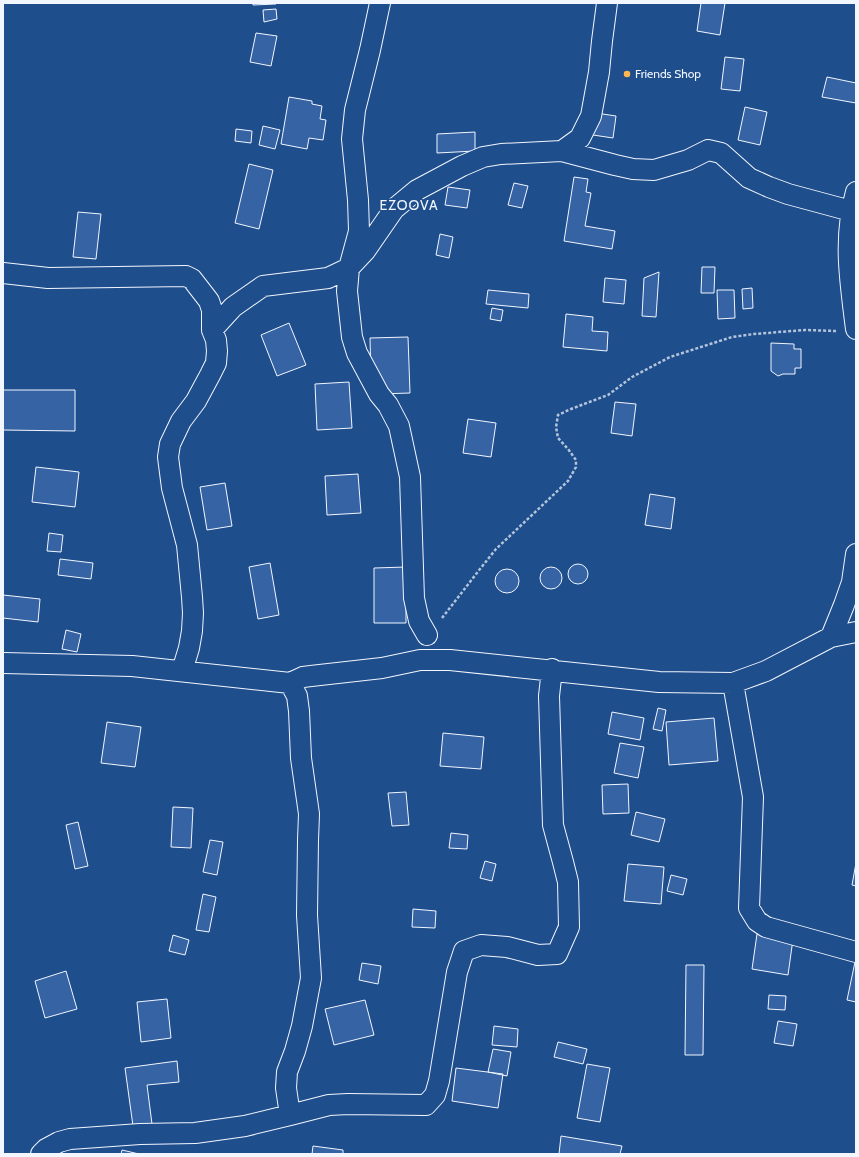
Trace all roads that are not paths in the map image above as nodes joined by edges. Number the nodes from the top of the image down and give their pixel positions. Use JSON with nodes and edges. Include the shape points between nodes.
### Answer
{"nodes":[{"id":1,"x":380,"y":3,"type":"edge"},
{"id":2,"x":607,"y":3,"type":"edge"},
{"id":3,"x":562,"y":151,"type":"junction"},
{"id":4,"x":856,"y":192,"type":"edge"},
{"id":5,"x":851,"y":211,"type":"junction"},
{"id":6,"x":349,"y":268,"type":"junction"},
{"id":7,"x":3,"y":273,"type":"edge"},
{"id":8,"x":212,"y":330,"type":"junction"},
{"id":9,"x":849,"y":330,"type":"edge"},
{"id":10,"x":856,"y":554,"type":"edge"},
{"id":11,"x":856,"y":632,"type":"edge"},
{"id":12,"x":427,"y":635,"type":"road end"},
{"id":13,"x":831,"y":637,"type":"junction"},
{"id":14,"x":3,"y":663,"type":"edge"},
{"id":15,"x":552,"y":670,"type":"junction"},
{"id":16,"x":182,"y":671,"type":"junction"},
{"id":17,"x":290,"y":683,"type":"junction"},
{"id":18,"x":733,"y":683,"type":"junction"},
{"id":19,"x":856,"y":952,"type":"edge"},
{"id":20,"x":290,"y":1115,"type":"junction"},
{"id":21,"x":41,"y":1154,"type":"edge"}],
"edges":[{"from":1,"to":6,"type":"street","via":[[354,110],[352,139],[359,231]]},
{"from":2,"to":3,"type":"street","via":[[591,116],[580,138]]},
{"from":3,"to":5,"type":"street","via":[[633,169],[654,170],[688,160],[708,150],[721,153],[750,178],[769,187]]},
{"from":3,"to":6,"type":"street","via":[[483,157],[416,190],[394,209],[365,251]]},
{"from":4,"to":5,"type":"street"},
{"from":5,"to":9,"type":"street","via":[[848,236]]},
{"from":6,"to":8,"type":"street","via":[[328,278],[263,286],[233,306]]},
{"from":6,"to":12,"type":"street","via":[[347,291],[352,336],[357,353],[379,394],[388,405],[403,441],[410,476],[414,598],[419,622]]},
{"from":7,"to":8,"type":"street","via":[[48,278],[186,276],[192,279],[209,301],[212,310]]},
{"from":8,"to":16,"type":"street","via":[[216,340],[216,363],[196,401],[181,421],[170,444],[168,457],[172,488],[187,544],[192,597],[192,631]]},
{"from":10,"to":13,"type":"street","via":[[852,582]]},
{"from":11,"to":13,"type":"street"},
{"from":13,"to":18,"type":"street","via":[[766,671]]},
{"from":14,"to":16,"type":"street","via":[[132,666]]},
{"from":15,"to":17,"type":"street","via":[[478,662],[420,660],[382,668],[303,677]]},
{"from":15,"to":18,"type":"street","via":[[659,682]]},
{"from":15,"to":20,"type":"street","via":[[549,696],[553,825],[568,882],[569,927],[557,954],[538,955],[507,947],[481,945],[464,951],[457,972],[439,1081],[435,1095],[426,1105],[329,1105]]},
{"from":16,"to":17,"type":"street"},
{"from":17,"to":20,"type":"street","via":[[297,696],[301,758],[309,814],[307,915],[311,978],[302,1026],[287,1072],[286,1088]]},
{"from":18,"to":19,"type":"street","via":[[753,797],[748,908],[766,927]]},
{"from":20,"to":21,"type":"street","via":[[245,1126],[195,1133],[70,1139],[59,1142]]}]}
